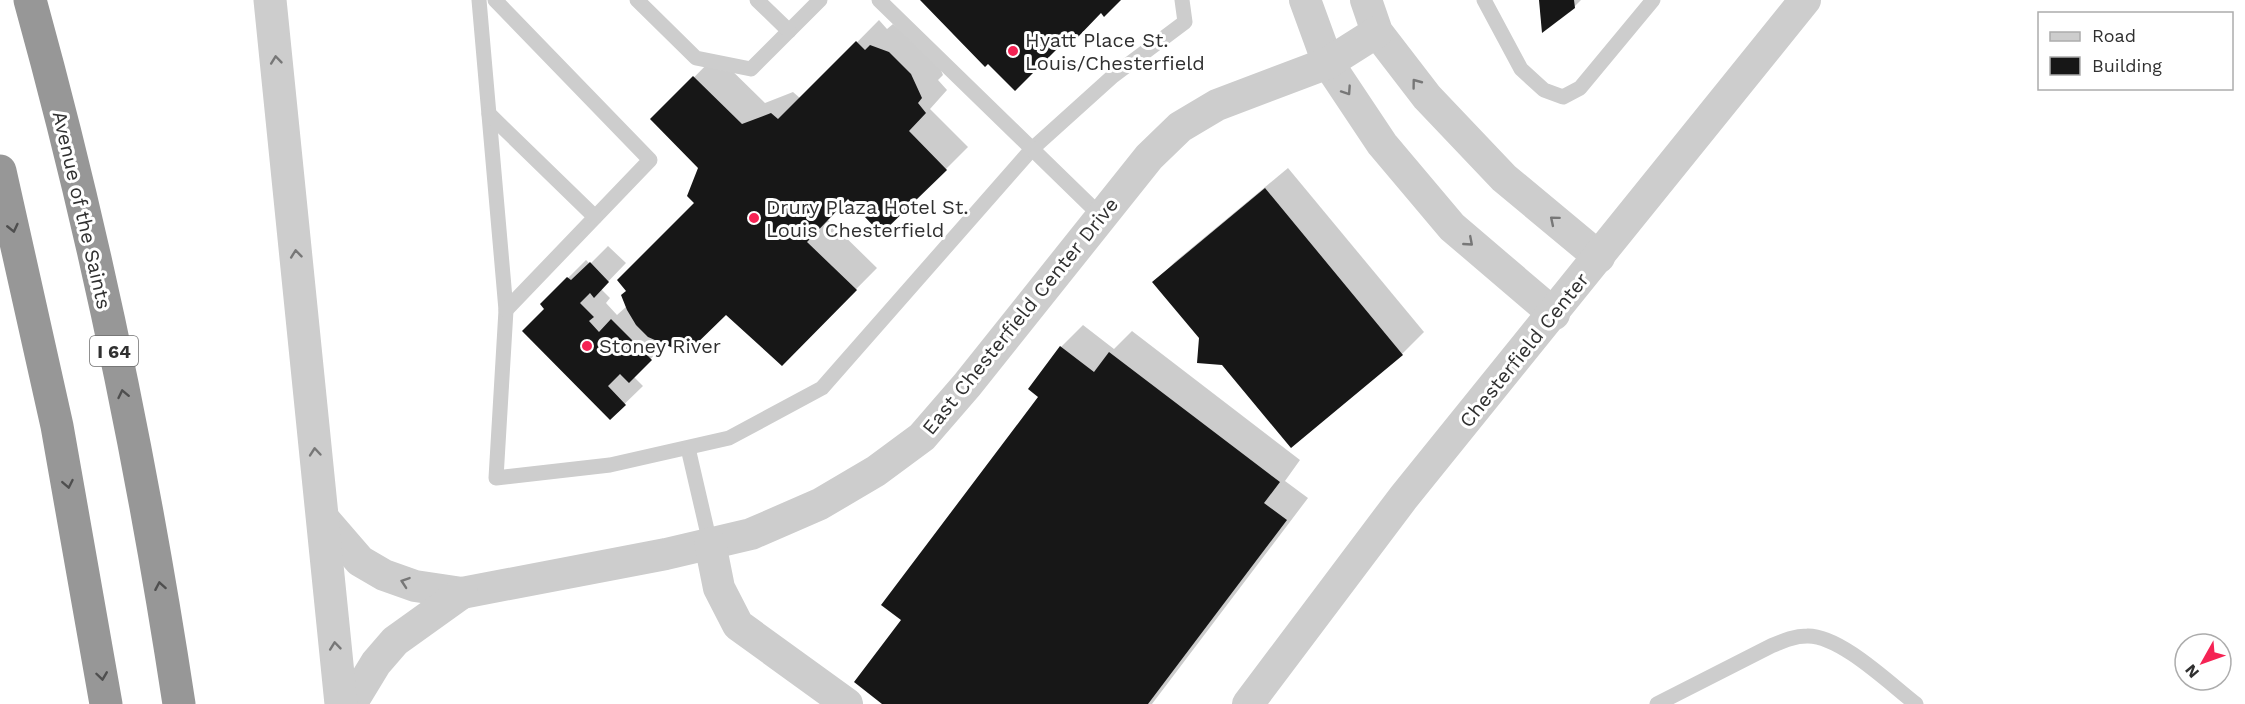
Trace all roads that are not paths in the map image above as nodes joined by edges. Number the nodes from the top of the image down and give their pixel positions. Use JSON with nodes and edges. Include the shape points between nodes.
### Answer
{"nodes":[{"id":1,"x":30,"y":0,"type":"edge"},
{"id":2,"x":270,"y":0,"type":"edge"},
{"id":3,"x":479,"y":0,"type":"edge"},
{"id":4,"x":495,"y":0,"type":"edge"},
{"id":5,"x":637,"y":0,"type":"edge"},
{"id":6,"x":757,"y":0,"type":"edge"},
{"id":7,"x":820,"y":0,"type":"edge"},
{"id":8,"x":879,"y":0,"type":"edge"},
{"id":9,"x":1182,"y":0,"type":"edge"},
{"id":10,"x":1305,"y":0,"type":"edge"},
{"id":11,"x":1366,"y":0,"type":"edge"},
{"id":12,"x":1484,"y":0,"type":"edge"},
{"id":13,"x":1653,"y":0,"type":"edge"},
{"id":14,"x":1805,"y":0,"type":"edge"},
{"id":15,"x":789,"y":31,"type":"junction"},
{"id":16,"x":1377,"y":32,"type":"junction"},
{"id":17,"x":1328,"y":63,"type":"junction"},
{"id":18,"x":489,"y":114,"type":"junction"},
{"id":19,"x":1032,"y":149,"type":"junction"},
{"id":20,"x":0,"y":171,"type":"edge"},
{"id":21,"x":1102,"y":217,"type":"junction"},
{"id":22,"x":595,"y":218,"type":"junction"},
{"id":23,"x":1599,"y":257,"type":"junction"},
{"id":24,"x":506,"y":310,"type":"junction"},
{"id":25,"x":1554,"y":314,"type":"junction"},
{"id":26,"x":688,"y":448,"type":"junction"},
{"id":27,"x":322,"y":518,"type":"junction"},
{"id":28,"x":710,"y":543,"type":"junction"},
{"id":29,"x":462,"y":593,"type":"junction"},
{"id":30,"x":170,"y":644,"type":"junction"},
{"id":31,"x":106,"y":704,"type":"edge"},
{"id":32,"x":179,"y":704,"type":"edge"},
{"id":33,"x":195,"y":704,"type":"edge"},
{"id":34,"x":341,"y":704,"type":"edge"},
{"id":35,"x":351,"y":704,"type":"edge"},
{"id":36,"x":847,"y":704,"type":"edge"},
{"id":37,"x":1248,"y":704,"type":"edge"},
{"id":38,"x":1657,"y":704,"type":"edge"},
{"id":39,"x":1916,"y":704,"type":"edge"}],
"edges":[{"from":30,"to":1,"type":"highway","name":"Avenue of the Saints","number":"I 64","one_way":true,"via":[[144,494],[95,259]]},
{"from":27,"to":2,"type":"street","one_way":true},
{"from":3,"to":18,"type":"lane"},
{"from":4,"to":22,"type":"lane","via":[[650,160]]},
{"from":5,"to":15,"type":"lane","via":[[696,57],[751,69]]},
{"from":6,"to":15,"type":"lane"},
{"from":7,"to":15,"type":"lane"},
{"from":8,"to":19,"type":"lane"},
{"from":9,"to":19,"type":"lane","via":[[1185,22],[1113,76]]},
{"from":10,"to":17,"type":"street"},
{"from":11,"to":16,"type":"street"},
{"from":12,"to":13,"type":"lane","via":[[1521,69],[1544,90],[1563,97],[1580,88]]},
{"from":14,"to":23,"type":"street","name":"Chesterfield Center"},
{"from":16,"to":17,"type":"street","name":"East Chesterfield Center Drive"},
{"from":23,"to":16,"type":"street","one_way":true,"via":[[1504,178],[1427,97]]},
{"from":17,"to":21,"type":"street","name":"East Chesterfield Center Drive","via":[[1217,105],[1180,127],[1149,157]]},
{"from":17,"to":25,"type":"street","one_way":true,"via":[[1383,144],[1452,227]]},
{"from":18,"to":22,"type":"lane"},
{"from":18,"to":24,"type":"lane"},
{"from":19,"to":21,"type":"lane"},
{"from":19,"to":26,"type":"lane","via":[[822,388],[729,438]]},
{"from":20,"to":31,"type":"highway","one_way":true,"via":[[57,426]]},
{"from":21,"to":28,"type":"street","name":"East Chesterfield Center Drive","via":[[922,437],[876,471],[820,504],[751,534]]},
{"from":22,"to":24,"type":"lane"},
{"from":23,"to":25,"type":"street","name":"Chesterfield Center"},
{"from":24,"to":26,"type":"lane","via":[[496,478],[610,465]]},
{"from":25,"to":37,"type":"street","name":"Chesterfield Center","via":[[1403,498]]},
{"from":26,"to":28,"type":"lane"},
{"from":29,"to":27,"type":"street","name":"East Chesterfield Center Drive","one_way":true,"via":[[415,586],[384,575],[360,561]]},
{"from":34,"to":27,"type":"street","one_way":true},
{"from":28,"to":29,"type":"street","name":"East Chesterfield Center Drive"},
{"from":28,"to":36,"type":"street","via":[[719,588],[738,625]]},
{"from":29,"to":35,"type":"street","name":"East Chesterfield Center Drive","via":[[395,641]]},
{"from":30,"to":32,"type":"highway","name":"Avenue of the Saints","number":"I 64"},
{"from":30,"to":33,"type":"highway"},
{"from":38,"to":39,"type":"lane","via":[[1771,646],[1808,635],[1846,649]]}]}
